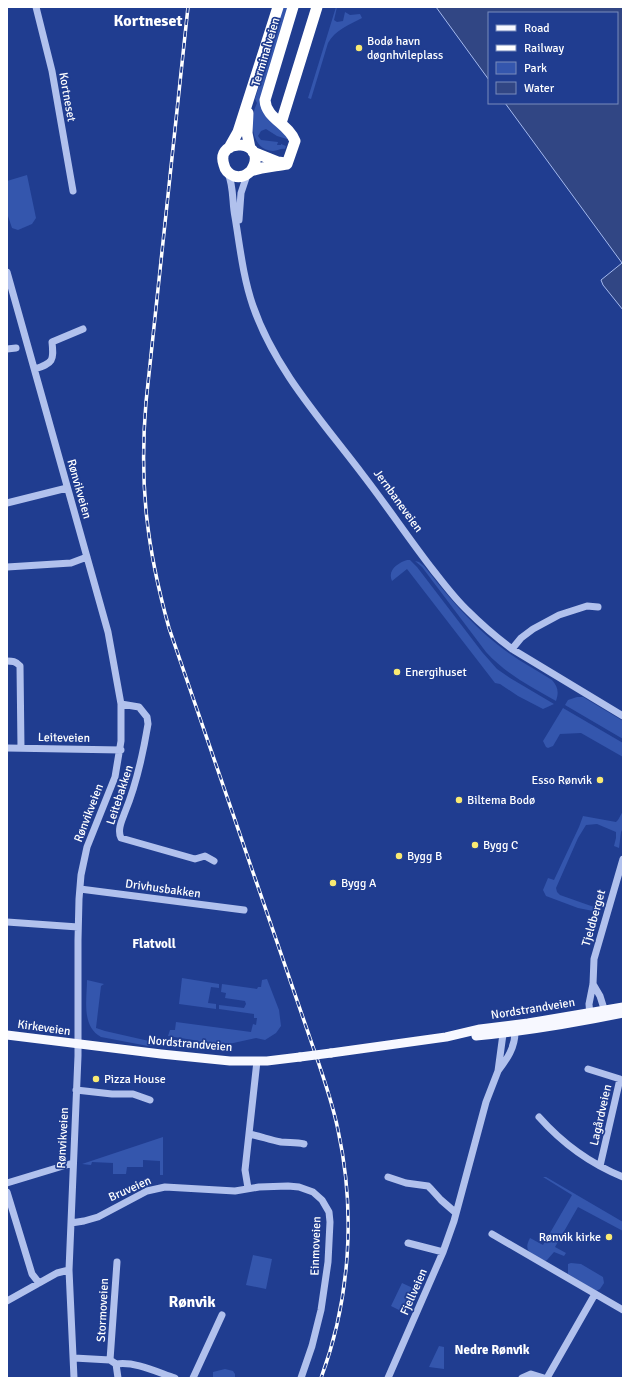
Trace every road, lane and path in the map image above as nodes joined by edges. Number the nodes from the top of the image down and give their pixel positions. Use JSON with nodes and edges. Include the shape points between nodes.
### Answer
{"nodes":[{"id":1,"x":36,"y":7,"type":"edge"},
{"id":2,"x":278,"y":7,"type":"edge"},
{"id":3,"x":293,"y":7,"type":"edge"},
{"id":4,"x":317,"y":7,"type":"edge"},
{"id":5,"x":251,"y":91,"type":"junction"},
{"id":6,"x":281,"y":123,"type":"junction"},
{"id":7,"x":229,"y":148,"type":"junction"},
{"id":8,"x":251,"y":150,"type":"junction"},
{"id":9,"x":287,"y":164,"type":"junction"},
{"id":10,"x":228,"y":173,"type":"junction"},
{"id":11,"x":249,"y":173,"type":"junction"},
{"id":12,"x":73,"y":191,"type":"dead end"},
{"id":13,"x":238,"y":234,"type":"junction"},
{"id":14,"x":7,"y":272,"type":"edge"},
{"id":15,"x":83,"y":329,"type":"dead end"},
{"id":16,"x":16,"y":348,"type":"dead end"},
{"id":17,"x":7,"y":350,"type":"edge"},
{"id":18,"x":35,"y":369,"type":"junction"},
{"id":19,"x":67,"y":488,"type":"junction"},
{"id":20,"x":7,"y":503,"type":"edge"},
{"id":21,"x":87,"y":557,"type":"junction"},
{"id":22,"x":7,"y":567,"type":"edge"},
{"id":23,"x":598,"y":607,"type":"dead end"},
{"id":24,"x":512,"y":648,"type":"junction"},
{"id":25,"x":7,"y":661,"type":"edge"},
{"id":26,"x":121,"y":704,"type":"junction"},
{"id":27,"x":623,"y":716,"type":"edge"},
{"id":28,"x":7,"y":748,"type":"edge"},
{"id":29,"x":21,"y":748,"type":"junction"},
{"id":30,"x":121,"y":750,"type":"junction"},
{"id":31,"x":623,"y":859,"type":"edge"},
{"id":32,"x":214,"y":860,"type":"dead end"},
{"id":33,"x":80,"y":888,"type":"junction"},
{"id":34,"x":244,"y":910,"type":"dead end"},
{"id":35,"x":7,"y":922,"type":"edge"},
{"id":36,"x":78,"y":927,"type":"junction"},
{"id":37,"x":593,"y":984,"type":"junction"},
{"id":38,"x":623,"y":1007,"type":"edge"},
{"id":39,"x":606,"y":1013,"type":"junction"},
{"id":40,"x":623,"y":1013,"type":"edge"},
{"id":41,"x":590,"y":1016,"type":"junction"},
{"id":42,"x":509,"y":1031,"type":"junction"},
{"id":43,"x":7,"y":1035,"type":"edge"},
{"id":44,"x":78,"y":1044,"type":"junction"},
{"id":45,"x":257,"y":1061,"type":"junction"},
{"id":46,"x":588,"y":1069,"type":"dead end"},
{"id":47,"x":498,"y":1070,"type":"junction"},
{"id":48,"x":76,"y":1090,"type":"junction"},
{"id":49,"x":150,"y":1100,"type":"dead end"},
{"id":50,"x":539,"y":1117,"type":"dead end"},
{"id":51,"x":249,"y":1134,"type":"junction"},
{"id":52,"x":304,"y":1144,"type":"dead end"},
{"id":53,"x":73,"y":1163,"type":"junction"},
{"id":54,"x":600,"y":1166,"type":"junction"},
{"id":55,"x":388,"y":1177,"type":"dead end"},
{"id":56,"x":623,"y":1177,"type":"edge"},
{"id":57,"x":7,"y":1183,"type":"edge"},
{"id":58,"x":248,"y":1188,"type":"junction"},
{"id":59,"x":7,"y":1192,"type":"edge"},
{"id":60,"x":456,"y":1213,"type":"junction"},
{"id":61,"x":71,"y":1223,"type":"junction"},
{"id":62,"x":492,"y":1234,"type":"dead end"},
{"id":63,"x":408,"y":1243,"type":"dead end"},
{"id":64,"x":443,"y":1252,"type":"junction"},
{"id":65,"x":117,"y":1262,"type":"dead end"},
{"id":66,"x":69,"y":1270,"type":"junction"},
{"id":67,"x":40,"y":1283,"type":"junction"},
{"id":68,"x":595,"y":1294,"type":"junction"},
{"id":69,"x":7,"y":1302,"type":"edge"},
{"id":70,"x":623,"y":1310,"type":"edge"},
{"id":71,"x":222,"y":1315,"type":"dead end"},
{"id":72,"x":74,"y":1358,"type":"junction"},
{"id":73,"x":110,"y":1360,"type":"junction"},
{"id":74,"x":116,"y":1364,"type":"junction"},
{"id":75,"x":74,"y":1378,"type":"edge"},
{"id":76,"x":118,"y":1378,"type":"edge"},
{"id":77,"x":175,"y":1378,"type":"edge"},
{"id":78,"x":193,"y":1378,"type":"edge"},
{"id":79,"x":301,"y":1378,"type":"edge"},
{"id":80,"x":388,"y":1378,"type":"edge"},
{"id":81,"x":522,"y":1378,"type":"edge"},
{"id":82,"x":546,"y":1378,"type":"edge"}],
"edges":[{"from":1,"to":12,"type":"street","name":"Kortneset","via":[[52,71]]},
{"from":2,"to":5,"type":"highway","name":"Jernbaneveien"},
{"from":3,"to":6,"type":"highway","name":"Terminalveien","via":[[266,95],[265,105]]},
{"from":4,"to":6,"type":"highway"},
{"from":5,"to":7,"type":"highway","name":"Jernbaneveien","via":[[238,132]]},
{"from":5,"to":8,"type":"highway","name":"Jernbaneveien","via":[[247,125]]},
{"from":6,"to":9,"type":"highway","name":"Terminalveien","via":[[291,132],[295,141]]},
{"from":7,"to":8,"type":"highway","via":[[242,144]]},
{"from":7,"to":10,"type":"highway","name":"Jernbaneveien","via":[[223,158]]},
{"from":8,"to":9,"type":"highway"},
{"from":8,"to":11,"type":"highway","name":"Jernbaneveien","via":[[255,162]]},
{"from":9,"to":11,"type":"highway"},
{"from":10,"to":11,"type":"highway","via":[[239,177]]},
{"from":10,"to":13,"type":"street","name":"Jernbaneveien"},
{"from":11,"to":13,"type":"street","name":"Jernbaneveien","via":[[241,193]]},
{"from":13,"to":24,"type":"street","name":"Jernbaneveien","via":[[243,270],[253,306],[272,346],[294,383],[443,583],[467,610]]},
{"from":14,"to":18,"type":"street","name":"Rønvikveien"},
{"from":15,"to":18,"type":"street","via":[[52,342],[52,359],[48,365]]},
{"from":16,"to":17,"type":"street"},
{"from":18,"to":19,"type":"street","name":"Rønvikveien"},
{"from":19,"to":20,"type":"street"},
{"from":19,"to":21,"type":"street","name":"Rønvikveien"},
{"from":21,"to":22,"type":"street","via":[[71,563]]},
{"from":21,"to":26,"type":"street","name":"Rønvikveien","via":[[108,632]]},
{"from":23,"to":24,"type":"street","via":[[587,606],[560,615],[533,629]]},
{"from":24,"to":27,"type":"street","name":"Jernbaneveien"},
{"from":25,"to":29,"type":"street","via":[[14,661],[20,666]]},
{"from":26,"to":30,"type":"street","name":"Rønvikveien"},
{"from":26,"to":32,"type":"street","name":"Leitebakken","via":[[139,707],[147,717],[148,724],[140,771],[121,822],[121,838],[195,859],[205,856]]},
{"from":28,"to":29,"type":"street","name":"Leiteveien"},
{"from":29,"to":30,"type":"street","name":"Leiteveien"},
{"from":30,"to":33,"type":"street","name":"Rønvikveien","via":[[115,777],[87,847]]},
{"from":31,"to":37,"type":"street","name":"Tjeldberget","via":[[597,946]]},
{"from":33,"to":34,"type":"street","name":"Drivhusbakken"},
{"from":33,"to":36,"type":"street","name":"Rønvikveien"},
{"from":35,"to":36,"type":"street"},
{"from":36,"to":44,"type":"street","name":"Rønvikveien"},
{"from":37,"to":39,"type":"street","name":"Tjeldberget"},
{"from":37,"to":41,"type":"street","name":"Tjeldberget"},
{"from":38,"to":39,"type":"main road","name":"Nordstrandveien"},
{"from":39,"to":40,"type":"main road","name":"Nordstrandveien"},
{"from":39,"to":41,"type":"main road","name":"Nordstrandveien"},
{"from":41,"to":42,"type":"main road","name":"Nordstrandveien"},
{"from":42,"to":45,"type":"main road","name":"Nordstrandveien","bridge":true},
{"from":42,"to":47,"type":"street","name":"Fjellveien"},
{"from":42,"to":47,"type":"street","name":"Fjellveien","via":[[515,1039],[511,1051]]},
{"from":43,"to":44,"type":"main road","name":"Kirkeveien"},
{"from":44,"to":45,"type":"main road","name":"Nordstrandveien","via":[[195,1058]]},
{"from":44,"to":48,"type":"street","name":"Rønvikveien"},
{"from":45,"to":51,"type":"street"},
{"from":46,"to":54,"type":"street","name":"Lagårdveien","via":[[620,1079]]},
{"from":47,"to":60,"type":"street","name":"Fjellveien","via":[[486,1102]]},
{"from":48,"to":49,"type":"street","via":[[133,1094]]},
{"from":48,"to":53,"type":"street","name":"Rønvikveien"},
{"from":50,"to":54,"type":"street","name":"Lagårdveien","via":[[566,1143]]},
{"from":51,"to":52,"type":"street","via":[[279,1142]]},
{"from":51,"to":58,"type":"street","via":[[245,1170]]},
{"from":53,"to":57,"type":"street"},
{"from":53,"to":61,"type":"street","name":"Rønvikveien"},
{"from":54,"to":56,"type":"street","name":"Lagårdveien"},
{"from":55,"to":60,"type":"street","via":[[428,1186]]},
{"from":58,"to":61,"type":"street","name":"Bruveien","via":[[235,1191],[155,1188],[98,1217]]},
{"from":58,"to":79,"type":"street","name":"Einmoveien","via":[[288,1186],[307,1189],[322,1200],[329,1212],[325,1285],[317,1327]]},
{"from":59,"to":67,"type":"street","via":[[32,1274]]},
{"from":60,"to":64,"type":"street","name":"Fjellveien"},
{"from":61,"to":66,"type":"street","name":"Rønvikveien"},
{"from":62,"to":68,"type":"street"},
{"from":63,"to":64,"type":"street"},
{"from":64,"to":80,"type":"street","name":"Fjellveien"},
{"from":65,"to":73,"type":"street","name":"Stormoveien"},
{"from":66,"to":67,"type":"street","via":[[57,1273]]},
{"from":66,"to":72,"type":"street","name":"Rønvikveien"},
{"from":67,"to":69,"type":"street"},
{"from":68,"to":70,"type":"street"},
{"from":68,"to":82,"type":"street"},
{"from":71,"to":78,"type":"street"},
{"from":72,"to":73,"type":"street"},
{"from":72,"to":75,"type":"street","name":"Rønvikveien"},
{"from":73,"to":74,"type":"street"},
{"from":74,"to":76,"type":"street"},
{"from":74,"to":77,"type":"street","via":[[140,1367]]},
{"from":81,"to":82,"type":"street","via":[[531,1374]]}]}
